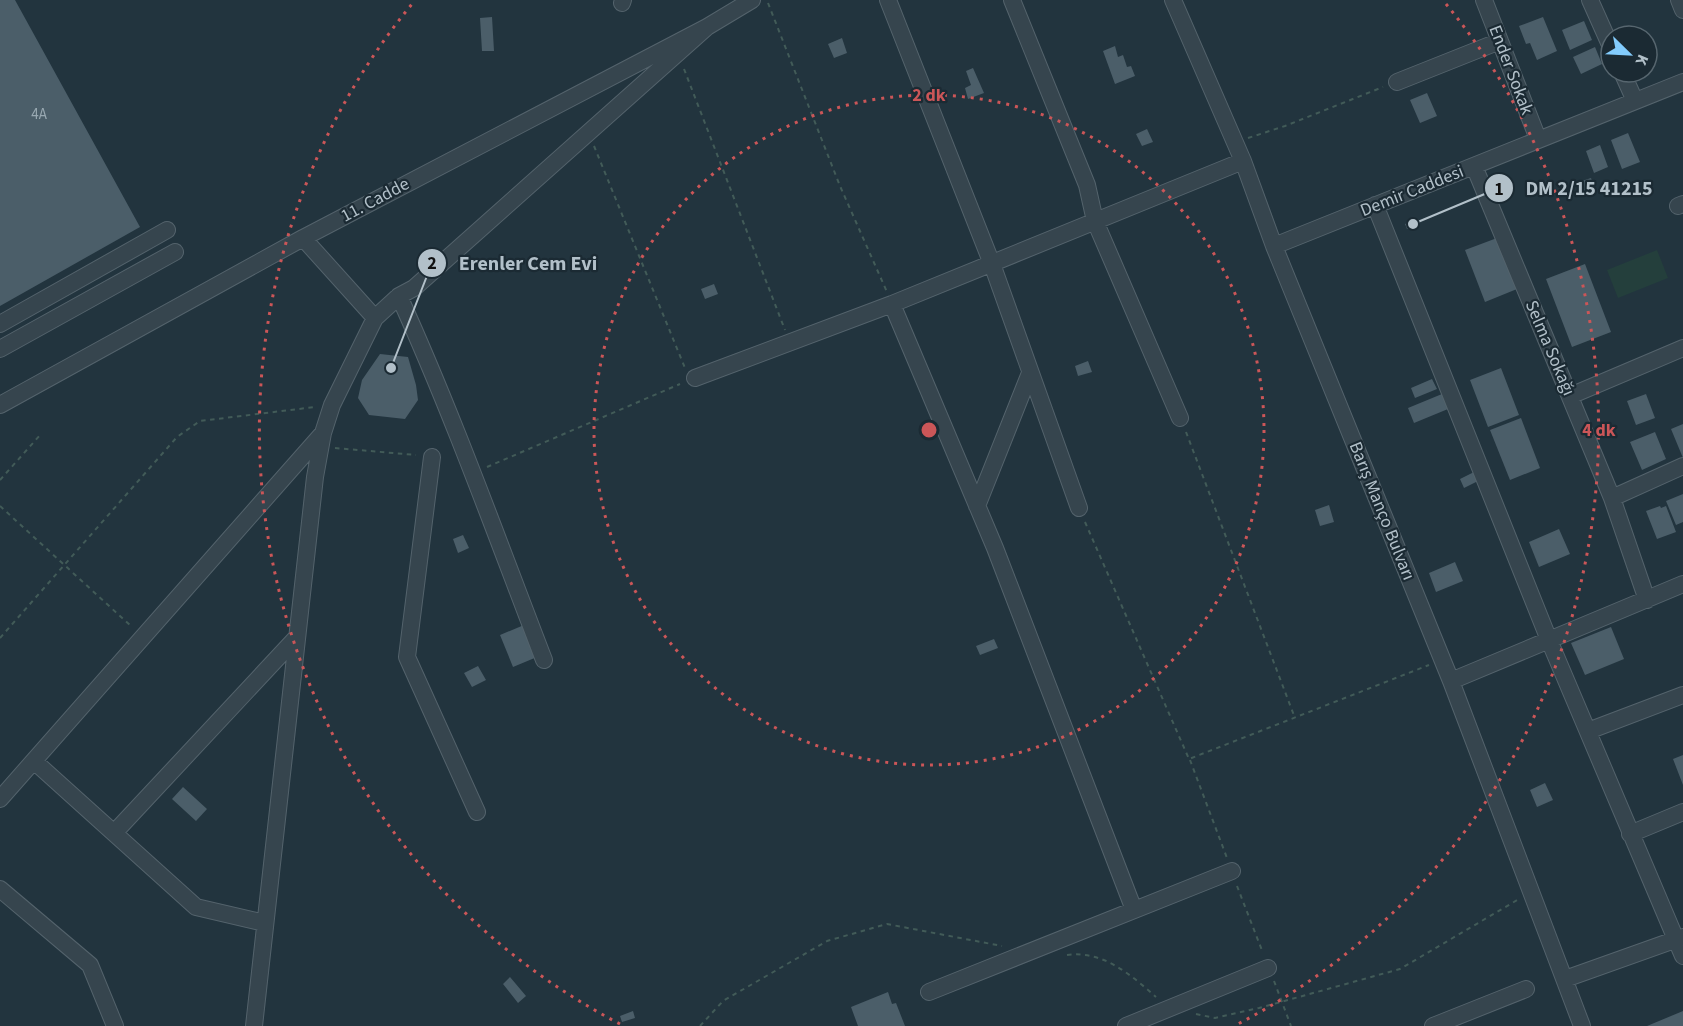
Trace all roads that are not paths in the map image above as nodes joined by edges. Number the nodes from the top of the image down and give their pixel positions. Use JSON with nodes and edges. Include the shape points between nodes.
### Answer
{"nodes":[{"id":1,"x":752,"y":0,"type":"edge"},
{"id":2,"x":888,"y":0,"type":"edge"},
{"id":3,"x":1012,"y":0,"type":"edge"},
{"id":4,"x":1173,"y":0,"type":"edge"},
{"id":5,"x":1484,"y":0,"type":"edge"},
{"id":6,"x":1590,"y":0,"type":"edge"},
{"id":7,"x":1678,"y":0,"type":"edge"},
{"id":8,"x":1683,"y":10,"type":"edge"},
{"id":9,"x":1601,"y":24,"type":"edge"},
{"id":10,"x":707,"y":27,"type":"junction"},
{"id":11,"x":1500,"y":41,"type":"junction"},
{"id":12,"x":1683,"y":81,"type":"edge"},
{"id":13,"x":1397,"y":82,"type":"road end"},
{"id":14,"x":1627,"y":84,"type":"edge"},
{"id":15,"x":1635,"y":101,"type":"junction"},
{"id":16,"x":1538,"y":139,"type":"junction"},
{"id":17,"x":1243,"y":161,"type":"junction"},
{"id":18,"x":1474,"y":166,"type":"junction"},
{"id":19,"x":1375,"y":205,"type":"junction"},
{"id":20,"x":1095,"y":221,"type":"junction"},
{"id":21,"x":167,"y":230,"type":"dead end"},
{"id":22,"x":303,"y":238,"type":"junction"},
{"id":23,"x":1274,"y":246,"type":"junction"},
{"id":24,"x":175,"y":252,"type":"dead end"},
{"id":25,"x":992,"y":264,"type":"junction"},
{"id":26,"x":399,"y":296,"type":"junction"},
{"id":27,"x":892,"y":304,"type":"junction"},
{"id":28,"x":19,"y":313,"type":"junction"},
{"id":29,"x":375,"y":318,"type":"junction"},
{"id":30,"x":0,"y":324,"type":"edge"},
{"id":31,"x":31,"y":332,"type":"junction"},
{"id":32,"x":1683,"y":348,"type":"edge"},
{"id":33,"x":0,"y":349,"type":"edge"},
{"id":34,"x":1030,"y":373,"type":"junction"},
{"id":35,"x":693,"y":379,"type":"road end"},
{"id":36,"x":1570,"y":396,"type":"junction"},
{"id":37,"x":0,"y":405,"type":"edge"},
{"id":38,"x":1180,"y":418,"type":"road end"},
{"id":39,"x":322,"y":440,"type":"junction"},
{"id":40,"x":432,"y":457,"type":"road end"},
{"id":41,"x":1683,"y":466,"type":"edge"},
{"id":42,"x":1612,"y":498,"type":"junction"},
{"id":43,"x":977,"y":506,"type":"junction"},
{"id":44,"x":1078,"y":508,"type":"road end"},
{"id":45,"x":1683,"y":584,"type":"edge"},
{"id":46,"x":1647,"y":600,"type":"junction"},
{"id":47,"x":297,"y":637,"type":"junction"},
{"id":48,"x":1549,"y":640,"type":"junction"},
{"id":49,"x":544,"y":660,"type":"dead end"},
{"id":50,"x":1451,"y":681,"type":"junction"},
{"id":51,"x":1683,"y":695,"type":"edge"},
{"id":52,"x":1588,"y":731,"type":"junction"},
{"id":53,"x":34,"y":761,"type":"junction"},
{"id":54,"x":0,"y":799,"type":"edge"},
{"id":55,"x":477,"y":812,"type":"dead end"},
{"id":56,"x":1683,"y":812,"type":"edge"},
{"id":57,"x":114,"y":833,"type":"junction"},
{"id":58,"x":1630,"y":834,"type":"junction"},
{"id":59,"x":1232,"y":871,"type":"road end"},
{"id":60,"x":0,"y":889,"type":"edge"},
{"id":61,"x":1134,"y":910,"type":"junction"},
{"id":62,"x":265,"y":923,"type":"junction"},
{"id":63,"x":1680,"y":938,"type":"edge"},
{"id":64,"x":1683,"y":956,"type":"edge"},
{"id":65,"x":1268,"y":968,"type":"road end"},
{"id":66,"x":1565,"y":979,"type":"junction"},
{"id":67,"x":1526,"y":989,"type":"dead end"},
{"id":68,"x":929,"y":992,"type":"dead end"},
{"id":69,"x":115,"y":1026,"type":"edge"},
{"id":70,"x":254,"y":1026,"type":"edge"},
{"id":71,"x":1126,"y":1026,"type":"edge"},
{"id":72,"x":1433,"y":1026,"type":"edge"},
{"id":73,"x":1582,"y":1026,"type":"edge"}],
"edges":[{"from":1,"to":10,"type":"street","name":"11. Cadde"},
{"from":2,"to":25,"type":"street"},
{"from":3,"to":20,"type":"street","via":[[1087,185]]},
{"from":4,"to":17,"type":"street","name":"Barış Manço Bulvarı"},
{"from":5,"to":11,"type":"street","name":"Ender Sokak"},
{"from":6,"to":9,"type":"street"},
{"from":7,"to":8,"type":"street"},
{"from":10,"to":22,"type":"street","name":"11. Cadde"},
{"from":10,"to":26,"type":"street","via":[[414,288]]},
{"from":11,"to":13,"type":"street"},
{"from":11,"to":16,"type":"street","name":"Ender Sokak"},
{"from":12,"to":15,"type":"street","name":"Demir Caddesi"},
{"from":14,"to":15,"type":"street"},
{"from":15,"to":16,"type":"street","name":"Demir Caddesi"},
{"from":16,"to":18,"type":"street","name":"Demir Caddesi"},
{"from":17,"to":20,"type":"street"},
{"from":17,"to":23,"type":"street","name":"Barış Manço Bulvarı"},
{"from":18,"to":19,"type":"street","name":"Demir Caddesi"},
{"from":18,"to":36,"type":"street","name":"Selma Sokağı"},
{"from":19,"to":23,"type":"street","name":"Demir Caddesi"},
{"from":19,"to":48,"type":"street"},
{"from":20,"to":25,"type":"street"},
{"from":20,"to":38,"type":"street"},
{"from":21,"to":28,"type":"street"},
{"from":22,"to":29,"type":"street"},
{"from":22,"to":37,"type":"street","name":"11. Cadde"},
{"from":23,"to":50,"type":"street","name":"Barış Manço Bulvarı"},
{"from":24,"to":31,"type":"street"},
{"from":25,"to":27,"type":"street"},
{"from":25,"to":34,"type":"street"},
{"from":26,"to":29,"type":"street"},
{"from":26,"to":49,"type":"street","via":[[474,473]]},
{"from":27,"to":35,"type":"street"},
{"from":27,"to":43,"type":"street"},
{"from":28,"to":30,"type":"street"},
{"from":28,"to":31,"type":"street"},
{"from":29,"to":39,"type":"street","via":[[332,405]]},
{"from":31,"to":33,"type":"street"},
{"from":32,"to":36,"type":"street"},
{"from":34,"to":43,"type":"street"},
{"from":34,"to":44,"type":"street"},
{"from":36,"to":42,"type":"street","name":"Selma Sokağı"},
{"from":39,"to":47,"type":"street"},
{"from":39,"to":53,"type":"street"},
{"from":40,"to":55,"type":"street","via":[[407,657]]},
{"from":41,"to":42,"type":"street"},
{"from":42,"to":46,"type":"street","name":"Selma Sokağı"},
{"from":43,"to":61,"type":"street"},
{"from":45,"to":46,"type":"street"},
{"from":46,"to":48,"type":"street"},
{"from":47,"to":57,"type":"street"},
{"from":47,"to":62,"type":"street"},
{"from":48,"to":50,"type":"street"},
{"from":48,"to":52,"type":"street"},
{"from":50,"to":66,"type":"street","name":"Barış Manço Bulvarı"},
{"from":51,"to":52,"type":"street"},
{"from":52,"to":58,"type":"street"},
{"from":53,"to":54,"type":"street"},
{"from":53,"to":57,"type":"street"},
{"from":56,"to":58,"type":"street"},
{"from":57,"to":62,"type":"street","via":[[196,907]]},
{"from":58,"to":63,"type":"street"},
{"from":59,"to":61,"type":"street"},
{"from":60,"to":69,"type":"street","via":[[90,964]]},
{"from":61,"to":68,"type":"street"},
{"from":62,"to":70,"type":"street"},
{"from":63,"to":64,"type":"street"},
{"from":63,"to":66,"type":"street"},
{"from":65,"to":71,"type":"street"},
{"from":66,"to":73,"type":"street","name":"Barış Manço Bulvarı"},
{"from":67,"to":72,"type":"street"}]}
